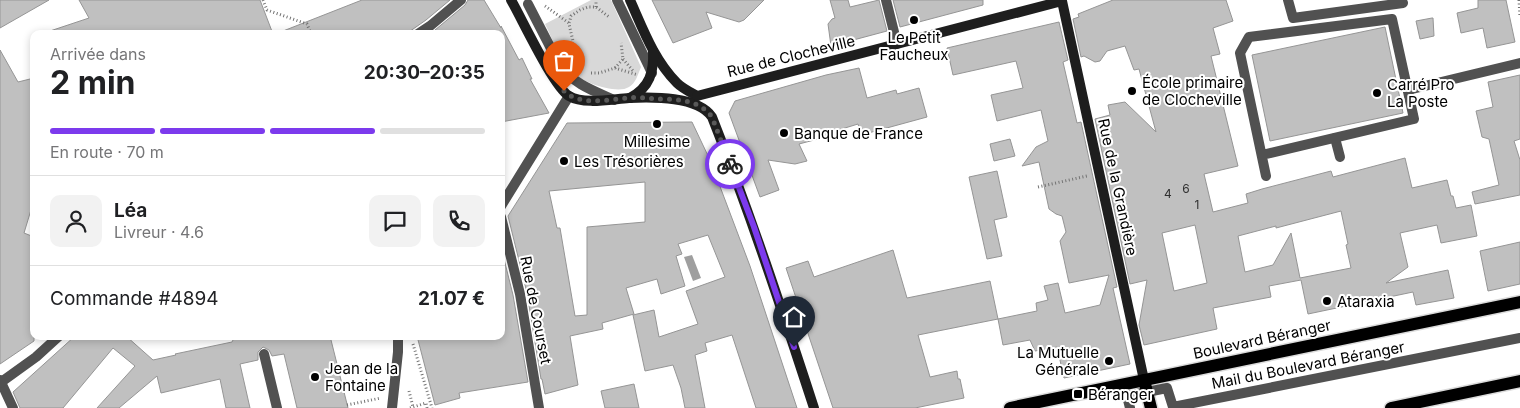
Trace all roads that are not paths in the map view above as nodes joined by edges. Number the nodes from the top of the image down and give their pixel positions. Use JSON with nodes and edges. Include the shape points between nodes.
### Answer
{"nodes":[{"id":1,"x":461,"y":0,"type":"edge"},
{"id":2,"x":512,"y":0,"type":"edge"},
{"id":3,"x":617,"y":0,"type":"edge"},
{"id":4,"x":630,"y":0,"type":"edge"},
{"id":5,"x":886,"y":0,"type":"edge"},
{"id":6,"x":1064,"y":0,"type":"edge"},
{"id":7,"x":1288,"y":0,"type":"edge"},
{"id":8,"x":528,"y":4,"type":"dead end"},
{"id":9,"x":1403,"y":4,"type":"dead end"},
{"id":10,"x":432,"y":30,"type":"edge"},
{"id":11,"x":897,"y":44,"type":"junction"},
{"id":12,"x":653,"y":50,"type":"junction"},
{"id":13,"x":1520,"y":63,"type":"edge"},
{"id":14,"x":652,"y":73,"type":"junction"},
{"id":15,"x":1408,"y":90,"type":"junction"},
{"id":16,"x":569,"y":96,"type":"junction"},
{"id":17,"x":630,"y":98,"type":"junction"},
{"id":18,"x":614,"y":100,"type":"junction"},
{"id":19,"x":696,"y":100,"type":"junction"},
{"id":20,"x":1335,"y":138,"type":"junction"},
{"id":21,"x":1262,"y":155,"type":"junction"},
{"id":22,"x":1340,"y":157,"type":"dead end"},
{"id":23,"x":1266,"y":176,"type":"dead end"},
{"id":24,"x":505,"y":200,"type":"edge"},
{"id":25,"x":505,"y":233,"type":"edge"},
{"id":26,"x":1520,"y":302,"type":"edge"},
{"id":27,"x":1520,"y":338,"type":"edge"},
{"id":28,"x":55,"y":340,"type":"edge"},
{"id":29,"x":398,"y":340,"type":"edge"},
{"id":30,"x":264,"y":354,"type":"dead end"},
{"id":31,"x":0,"y":381,"type":"edge"},
{"id":32,"x":1520,"y":381,"type":"edge"},
{"id":33,"x":1146,"y":386,"type":"junction"},
{"id":34,"x":13,"y":408,"type":"edge"},
{"id":35,"x":277,"y":408,"type":"edge"},
{"id":36,"x":392,"y":408,"type":"edge"},
{"id":37,"x":539,"y":408,"type":"edge"},
{"id":38,"x":814,"y":408,"type":"edge"},
{"id":39,"x":1010,"y":408,"type":"edge"},
{"id":40,"x":1130,"y":408,"type":"edge"},
{"id":41,"x":1151,"y":408,"type":"edge"},
{"id":42,"x":1391,"y":408,"type":"edge"}],
"edges":[{"from":1,"to":10,"type":"street"},
{"from":2,"to":16,"type":"main road","via":[[558,85]]},
{"from":3,"to":14,"type":"street"},
{"from":4,"to":12,"type":"main road"},
{"from":5,"to":11,"type":"street"},
{"from":6,"to":11,"type":"main road","name":"Rue de Clocheville"},
{"from":6,"to":33,"type":"main road","name":"Rue de la Grandière"},
{"from":7,"to":9,"type":"street","via":[[1293,18]]},
{"from":8,"to":18,"type":"street","via":[[566,73],[584,86]]},
{"from":11,"to":19,"type":"main road","name":"Rue de Clocheville"},
{"from":12,"to":14,"type":"main road"},
{"from":12,"to":19,"type":"main road","via":[[665,69]]},
{"from":13,"to":15,"type":"street"},
{"from":14,"to":17,"type":"main road","via":[[643,89]]},
{"from":15,"to":20,"type":"street","via":[[1414,120]]},
{"from":15,"to":21,"type":"street","via":[[1392,19],[1249,37],[1240,53]]},
{"from":16,"to":18,"type":"main road"},
{"from":16,"to":24,"type":"street"},
{"from":17,"to":18,"type":"main road"},
{"from":17,"to":19,"type":"main road"},
{"from":19,"to":38,"type":"main road","via":[[712,117],[742,195]]},
{"from":20,"to":21,"type":"street"},
{"from":20,"to":22,"type":"street"},
{"from":21,"to":23,"type":"street"},
{"from":25,"to":37,"type":"street","name":"Rue de Courset","via":[[520,294]]},
{"from":26,"to":33,"type":"main road","name":"Boulevard Béranger"},
{"from":27,"to":33,"type":"street","name":"Mail du Boulevard Béranger","via":[[1173,407],[1167,388]]},
{"from":28,"to":31,"type":"street"},
{"from":29,"to":36,"type":"street"},
{"from":30,"to":35,"type":"street"},
{"from":31,"to":34,"type":"street"},
{"from":32,"to":42,"type":"main road"},
{"from":33,"to":39,"type":"main road","name":"Boulevard Béranger"},
{"from":33,"to":40,"type":"street","name":"Mail du Boulevard Béranger","via":[[1127,396]]},
{"from":33,"to":41,"type":"main road"}]}
